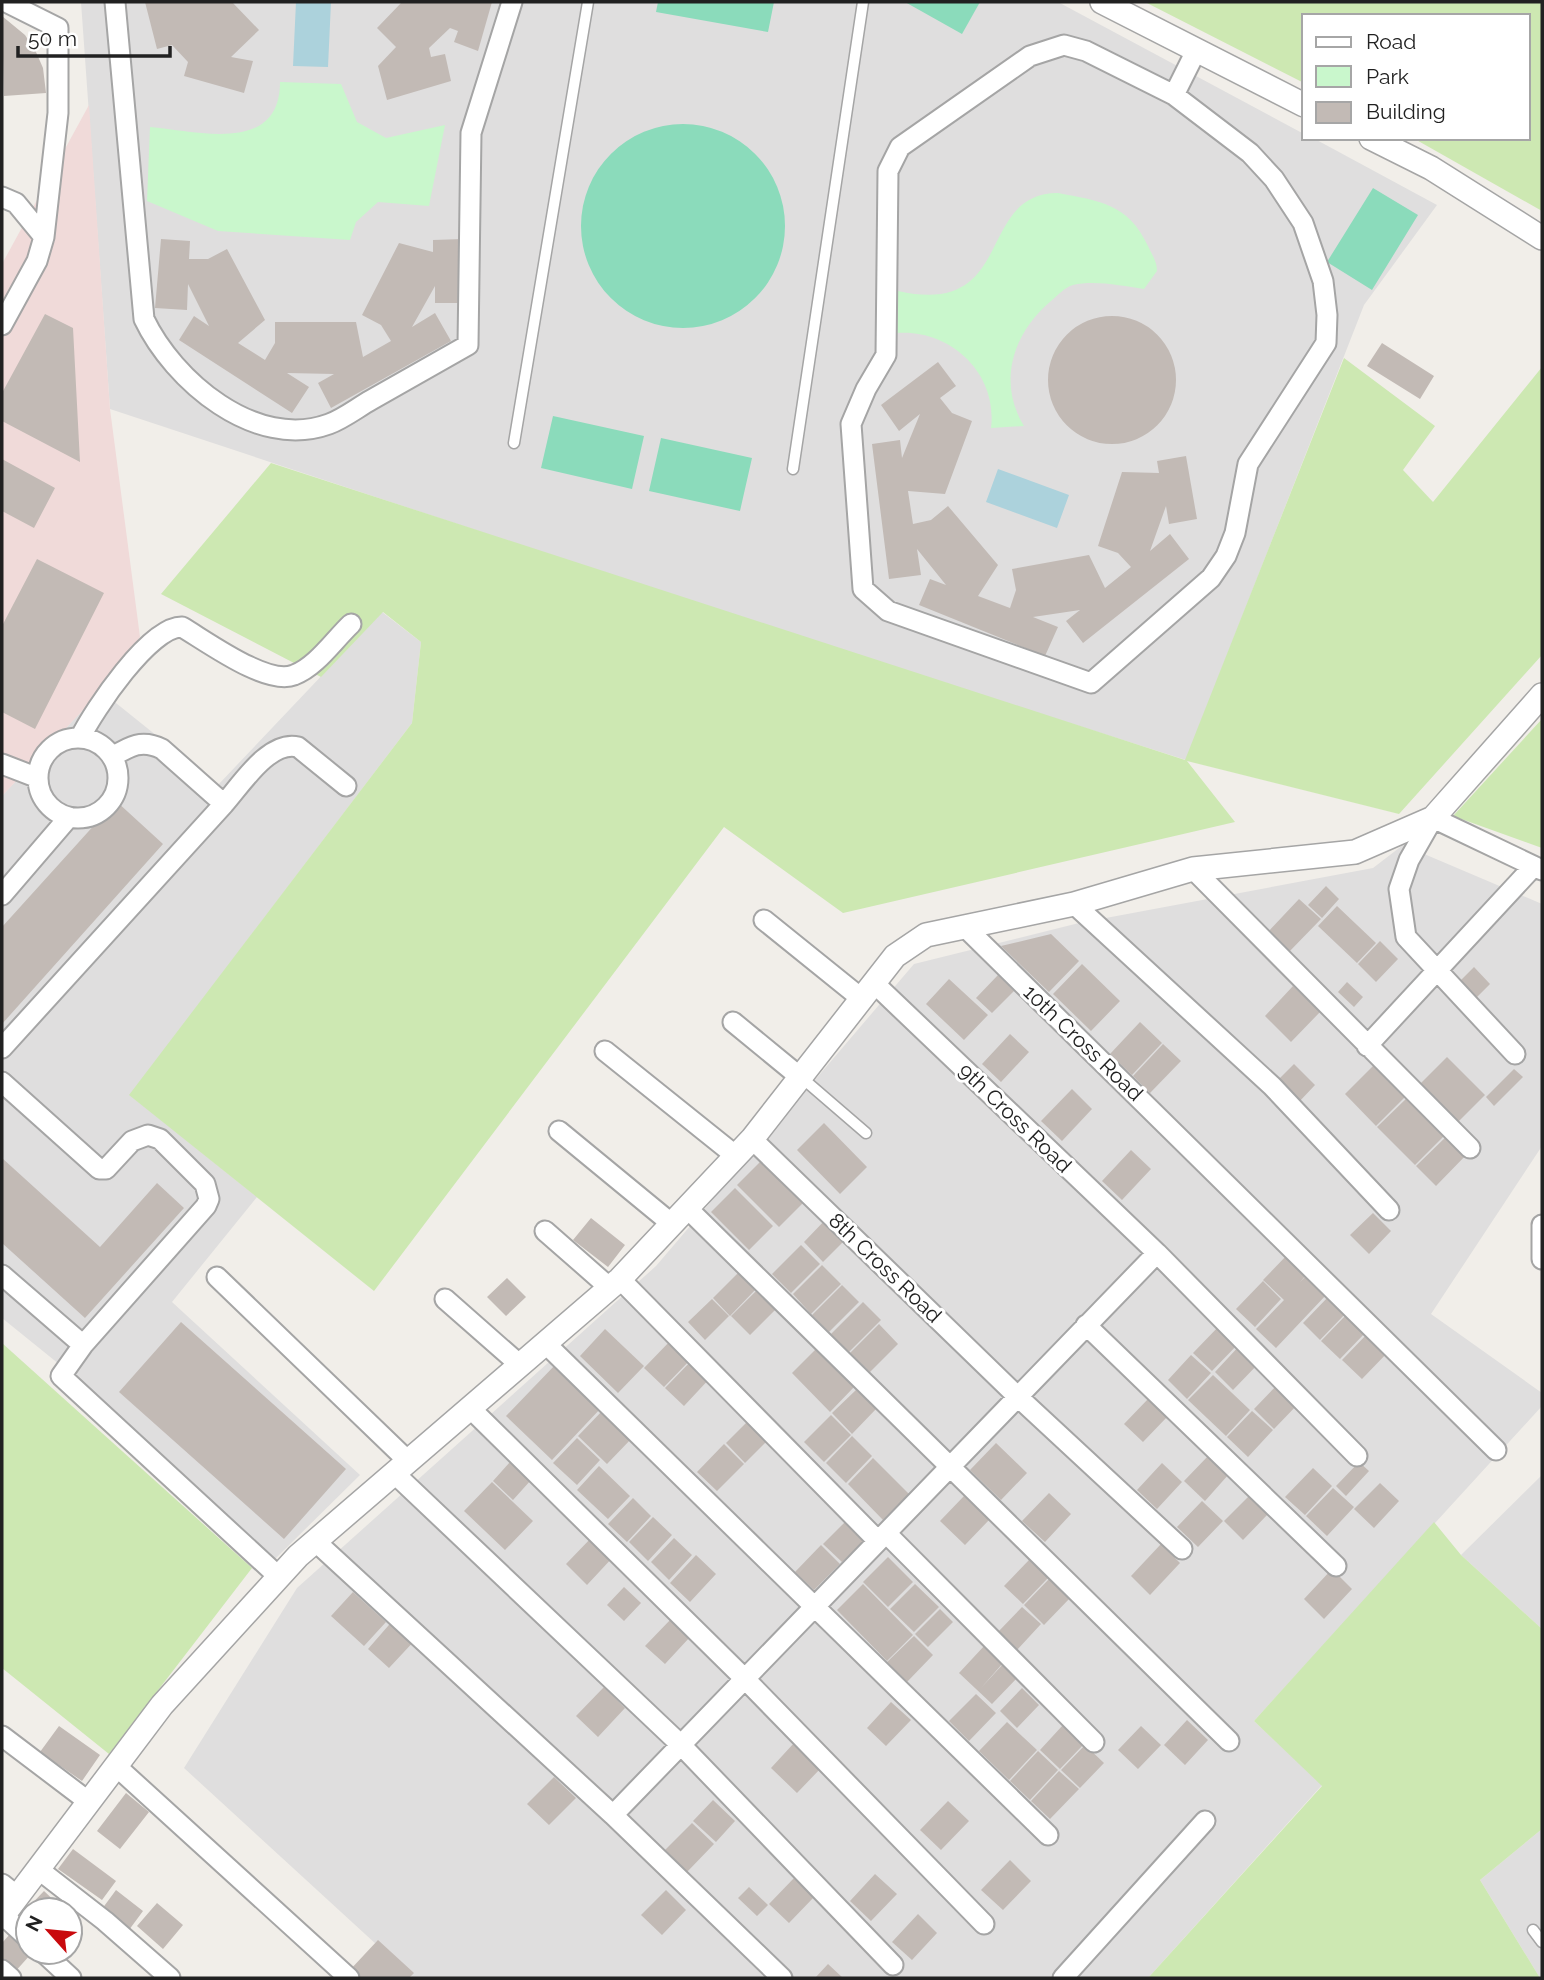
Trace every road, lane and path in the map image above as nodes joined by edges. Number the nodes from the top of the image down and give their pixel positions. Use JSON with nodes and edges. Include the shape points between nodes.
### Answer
{"nodes":[{"id":1,"x":6,"y":2,"type":"edge"},
{"id":2,"x":115,"y":2,"type":"edge"},
{"id":3,"x":512,"y":2,"type":"edge"},
{"id":4,"x":588,"y":2,"type":"edge"},
{"id":5,"x":863,"y":2,"type":"edge"},
{"id":6,"x":1102,"y":2,"type":"edge"},
{"id":7,"x":1192,"y":49,"type":"junction"},
{"id":8,"x":1169,"y":93,"type":"junction"},
{"id":9,"x":1302,"y":104,"type":"edge"},
{"id":10,"x":1375,"y":140,"type":"edge"},
{"id":11,"x":2,"y":197,"type":"edge"},
{"id":12,"x":44,"y":237,"type":"junction"},
{"id":13,"x":1542,"y":238,"type":"edge"},
{"id":14,"x":2,"y":325,"type":"edge"},
{"id":15,"x":514,"y":443,"type":"dead end"},
{"id":16,"x":793,"y":469,"type":"dead end"},
{"id":17,"x":351,"y":624,"type":"dead end"},
{"id":18,"x":1542,"y":695,"type":"edge"},
{"id":19,"x":80,"y":738,"type":"junction"},
{"id":20,"x":112,"y":757,"type":"junction"},
{"id":21,"x":2,"y":764,"type":"edge"},
{"id":22,"x":38,"y":778,"type":"junction"},
{"id":23,"x":346,"y":786,"type":"dead end"},
{"id":24,"x":223,"y":804,"type":"junction"},
{"id":25,"x":69,"y":817,"type":"junction"},
{"id":26,"x":1433,"y":818,"type":"junction"},
{"id":27,"x":1193,"y":869,"type":"junction"},
{"id":28,"x":1537,"y":869,"type":"edge"},
{"id":29,"x":2,"y":895,"type":"edge"},
{"id":30,"x":1074,"y":904,"type":"junction"},
{"id":31,"x":764,"y":920,"type":"dead end"},
{"id":32,"x":965,"y":927,"type":"junction"},
{"id":33,"x":1437,"y":970,"type":"junction"},
{"id":34,"x":868,"y":991,"type":"junction"},
{"id":35,"x":733,"y":1022,"type":"dead end"},
{"id":36,"x":1367,"y":1046,"type":"junction"},
{"id":37,"x":2,"y":1048,"type":"edge"},
{"id":38,"x":604,"y":1051,"type":"dead end"},
{"id":39,"x":1515,"y":1054,"type":"dead end"},
{"id":40,"x":800,"y":1077,"type":"junction"},
{"id":41,"x":2,"y":1082,"type":"edge"},
{"id":42,"x":559,"y":1131,"type":"dead end"},
{"id":43,"x":866,"y":1133,"type":"dead end"},
{"id":44,"x":752,"y":1139,"type":"junction"},
{"id":45,"x":1470,"y":1148,"type":"dead end"},
{"id":46,"x":736,"y":1156,"type":"junction"},
{"id":47,"x":1389,"y":1210,"type":"dead end"},
{"id":48,"x":680,"y":1216,"type":"junction"},
{"id":49,"x":1542,"y":1225,"type":"edge"},
{"id":50,"x":545,"y":1231,"type":"dead end"},
{"id":51,"x":1157,"y":1253,"type":"junction"},
{"id":52,"x":1542,"y":1259,"type":"edge"},
{"id":53,"x":2,"y":1275,"type":"edge"},
{"id":54,"x":217,"y":1277,"type":"dead end"},
{"id":55,"x":615,"y":1283,"type":"junction"},
{"id":56,"x":445,"y":1299,"type":"dead end"},
{"id":57,"x":1086,"y":1325,"type":"junction"},
{"id":58,"x":545,"y":1343,"type":"junction"},
{"id":59,"x":83,"y":1345,"type":"junction"},
{"id":60,"x":520,"y":1365,"type":"junction"},
{"id":61,"x":1018,"y":1396,"type":"junction"},
{"id":62,"x":470,"y":1408,"type":"junction"},
{"id":63,"x":1496,"y":1450,"type":"dead end"},
{"id":64,"x":1357,"y":1456,"type":"dead end"},
{"id":65,"x":951,"y":1465,"type":"junction"},
{"id":66,"x":401,"y":1467,"type":"junction"},
{"id":67,"x":882,"y":1537,"type":"junction"},
{"id":68,"x":315,"y":1541,"type":"junction"},
{"id":69,"x":1182,"y":1549,"type":"dead end"},
{"id":70,"x":1336,"y":1566,"type":"dead end"},
{"id":71,"x":278,"y":1577,"type":"junction"},
{"id":72,"x":814,"y":1609,"type":"junction"},
{"id":73,"x":745,"y":1679,"type":"junction"},
{"id":74,"x":2,"y":1736,"type":"edge"},
{"id":75,"x":1229,"y":1741,"type":"dead end"},
{"id":76,"x":1094,"y":1742,"type":"dead end"},
{"id":77,"x":681,"y":1745,"type":"junction"},
{"id":78,"x":116,"y":1766,"type":"junction"},
{"id":79,"x":89,"y":1802,"type":"junction"},
{"id":80,"x":613,"y":1815,"type":"junction"},
{"id":81,"x":1205,"y":1821,"type":"dead end"},
{"id":82,"x":1048,"y":1835,"type":"dead end"},
{"id":83,"x":38,"y":1869,"type":"junction"},
{"id":84,"x":10,"y":1890,"type":"edge"},
{"id":85,"x":2,"y":1916,"type":"edge"},
{"id":86,"x":984,"y":1924,"type":"dead end"},
{"id":87,"x":1533,"y":1930,"type":"dead end"},
{"id":88,"x":1542,"y":1942,"type":"edge"},
{"id":89,"x":893,"y":1965,"type":"dead end"},
{"id":90,"x":58,"y":1966,"type":"edge"},
{"id":91,"x":2,"y":1970,"type":"edge"},
{"id":92,"x":11,"y":1978,"type":"edge"},
{"id":93,"x":71,"y":1978,"type":"edge"},
{"id":94,"x":170,"y":1978,"type":"edge"},
{"id":95,"x":349,"y":1978,"type":"edge"},
{"id":96,"x":782,"y":1978,"type":"edge"},
{"id":97,"x":1063,"y":1978,"type":"edge"}],
"edges":[{"from":1,"to":12,"type":"street","via":[[58,28],[58,113]]},
{"from":2,"to":3,"type":"street","via":[[144,319],[178,371],[212,399],[258,422],[301,428],[330,424],[468,345],[471,133]]},
{"from":4,"to":15,"type":"lane"},
{"from":5,"to":16,"type":"lane"},
{"from":6,"to":7,"type":"street"},
{"from":7,"to":8,"type":"street"},
{"from":7,"to":9,"type":"street"},
{"from":8,"to":8,"type":"street","via":[[1250,153],[1303,223],[1323,281],[1326,343],[1248,464],[1235,533],[1211,578],[1091,683],[888,611],[863,589],[851,424],[886,355],[888,171],[900,147],[1030,56],[1064,44]]},
{"from":10,"to":13,"type":"street","via":[[1431,168]]},
{"from":11,"to":12,"type":"street","via":[[16,203]]},
{"from":12,"to":14,"type":"street","via":[[37,261]]},
{"from":17,"to":19,"type":"street","via":[[305,670],[281,678],[248,665],[182,627],[173,627],[153,642],[111,690]]},
{"from":18,"to":26,"type":"street"},
{"from":19,"to":20,"type":"street","via":[[104,747]]},
{"from":19,"to":22,"type":"street","via":[[56,744],[46,753]]},
{"from":20,"to":24,"type":"street","via":[[132,745],[152,744]]},
{"from":20,"to":25,"type":"street","via":[[117,769],[114,795],[95,814]]},
{"from":21,"to":22,"type":"street"},
{"from":22,"to":25,"type":"street","via":[[47,803]]},
{"from":23,"to":24,"type":"street","via":[[291,745],[275,751]]},
{"from":24,"to":37,"type":"street"},
{"from":25,"to":29,"type":"street"},
{"from":26,"to":27,"type":"street","via":[[1354,852]]},
{"from":26,"to":28,"type":"street"},
{"from":26,"to":33,"type":"street","via":[[1409,860],[1399,889],[1406,937]]},
{"from":27,"to":30,"type":"street"},
{"from":27,"to":36,"type":"street"},
{"from":28,"to":33,"type":"street"},
{"from":30,"to":32,"type":"street"},
{"from":30,"to":47,"type":"street","via":[[1272,1086]]},
{"from":31,"to":34,"type":"street","name":"9th Cross Road"},
{"from":32,"to":34,"type":"street","via":[[926,935],[895,956]]},
{"from":32,"to":63,"type":"street","name":"10th Cross Road"},
{"from":33,"to":36,"type":"street"},
{"from":33,"to":39,"type":"street"},
{"from":34,"to":40,"type":"street"},
{"from":34,"to":51,"type":"street","name":"9th Cross Road"},
{"from":35,"to":40,"type":"street"},
{"from":36,"to":45,"type":"street"},
{"from":38,"to":46,"type":"street"},
{"from":40,"to":43,"type":"lane"},
{"from":40,"to":44,"type":"street"},
{"from":41,"to":59,"type":"street","via":[[99,1169],[106,1169],[132,1141],[148,1135],[160,1139],[208,1190],[206,1206]]},
{"from":42,"to":48,"type":"street"},
{"from":44,"to":46,"type":"street"},
{"from":44,"to":61,"type":"street","name":"8th Cross Road"},
{"from":46,"to":48,"type":"street"},
{"from":48,"to":55,"type":"street"},
{"from":48,"to":65,"type":"street"},
{"from":49,"to":52,"type":"street"},
{"from":50,"to":55,"type":"street"},
{"from":51,"to":57,"type":"street"},
{"from":51,"to":64,"type":"street","name":"9th Cross Road"},
{"from":53,"to":59,"type":"street"},
{"from":54,"to":66,"type":"street"},
{"from":55,"to":58,"type":"street"},
{"from":55,"to":67,"type":"street"},
{"from":56,"to":60,"type":"street"},
{"from":57,"to":61,"type":"street"},
{"from":57,"to":70,"type":"street"},
{"from":58,"to":60,"type":"street"},
{"from":58,"to":72,"type":"street"},
{"from":59,"to":71,"type":"street","via":[[61,1376]]},
{"from":60,"to":62,"type":"street"},
{"from":61,"to":65,"type":"street"},
{"from":61,"to":69,"type":"street","name":"8th Cross Road"},
{"from":62,"to":66,"type":"street"},
{"from":62,"to":73,"type":"street"},
{"from":65,"to":67,"type":"street"},
{"from":65,"to":75,"type":"street"},
{"from":66,"to":68,"type":"street"},
{"from":66,"to":77,"type":"street"},
{"from":67,"to":72,"type":"street"},
{"from":67,"to":76,"type":"street"},
{"from":68,"to":71,"type":"street"},
{"from":68,"to":80,"type":"street"},
{"from":71,"to":78,"type":"street","via":[[162,1705]]},
{"from":72,"to":73,"type":"street"},
{"from":72,"to":82,"type":"street"},
{"from":73,"to":77,"type":"street"},
{"from":73,"to":86,"type":"street"},
{"from":74,"to":79,"type":"street"},
{"from":77,"to":80,"type":"street"},
{"from":77,"to":89,"type":"street"},
{"from":78,"to":79,"type":"street"},
{"from":78,"to":95,"type":"street"},
{"from":79,"to":83,"type":"street"},
{"from":80,"to":96,"type":"street"},
{"from":81,"to":97,"type":"street"},
{"from":83,"to":84,"type":"street"},
{"from":83,"to":94,"type":"street"},
{"from":84,"to":85,"type":"street"},
{"from":87,"to":88,"type":"lane"},
{"from":90,"to":93,"type":"street"},
{"from":91,"to":92,"type":"street"}]}
